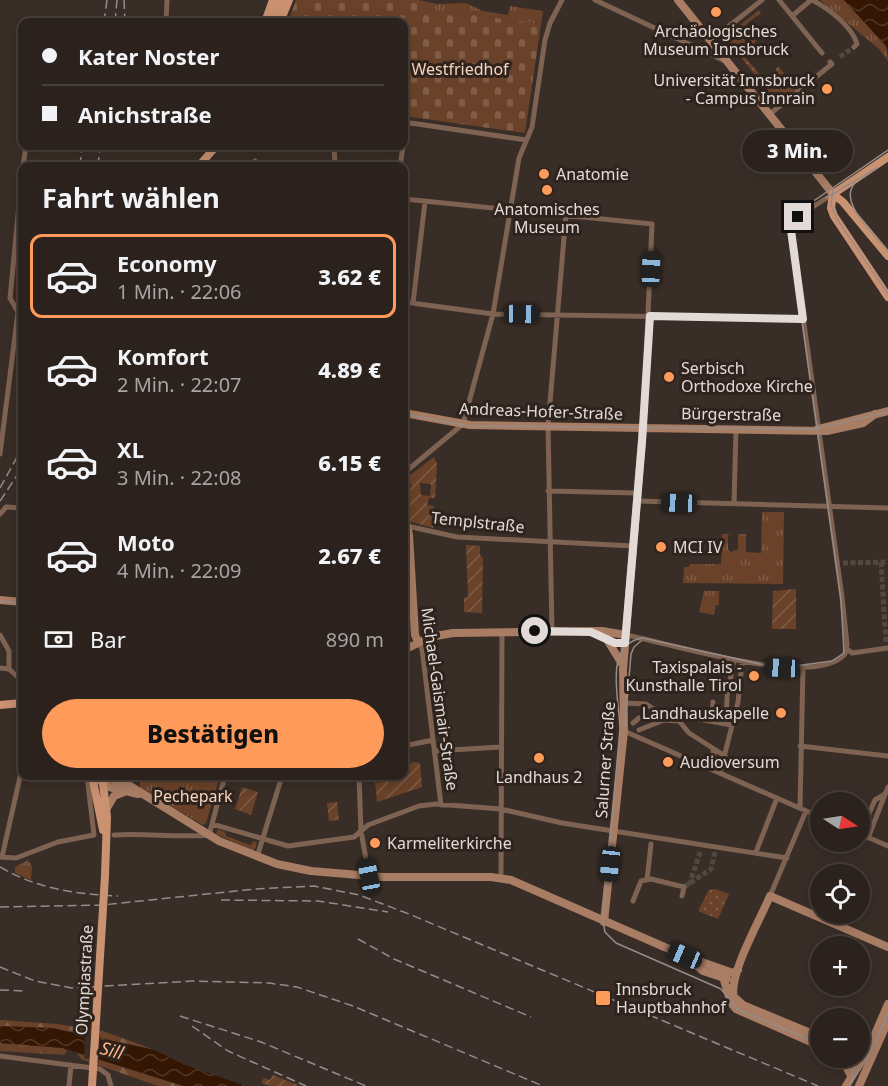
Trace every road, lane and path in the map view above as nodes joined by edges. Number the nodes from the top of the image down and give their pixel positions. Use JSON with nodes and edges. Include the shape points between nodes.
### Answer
{"nodes":[{"id":1,"x":167,"y":0,"type":"edge"},
{"id":2,"x":273,"y":0,"type":"edge"},
{"id":3,"x":281,"y":0,"type":"edge"},
{"id":4,"x":289,"y":0,"type":"edge"},
{"id":5,"x":562,"y":0,"type":"edge"},
{"id":6,"x":596,"y":0,"type":"edge"},
{"id":7,"x":678,"y":0,"type":"edge"},
{"id":8,"x":762,"y":0,"type":"edge"},
{"id":9,"x":789,"y":0,"type":"edge"},
{"id":10,"x":812,"y":0,"type":"edge"},
{"id":11,"x":781,"y":2,"type":"edge"},
{"id":12,"x":792,"y":16,"type":"junction"},
{"id":13,"x":166,"y":18,"type":"edge"},
{"id":14,"x":266,"y":18,"type":"edge"},
{"id":15,"x":274,"y":18,"type":"edge"},
{"id":16,"x":282,"y":18,"type":"edge"},
{"id":17,"x":719,"y":34,"type":"dead end"},
{"id":18,"x":854,"y":47,"type":"dead end"},
{"id":19,"x":822,"y":52,"type":"dead end"},
{"id":20,"x":830,"y":62,"type":"dead end"},
{"id":21,"x":731,"y":64,"type":"junction"},
{"id":22,"x":771,"y":114,"type":"junction"},
{"id":23,"x":408,"y":122,"type":"edge"},
{"id":24,"x":526,"y":140,"type":"junction"},
{"id":25,"x":888,"y":157,"type":"edge"},
{"id":26,"x":833,"y":194,"type":"junction"},
{"id":27,"x":408,"y":200,"type":"edge"},
{"id":28,"x":425,"y":202,"type":"junction"},
{"id":29,"x":510,"y":210,"type":"junction"},
{"id":30,"x":566,"y":214,"type":"junction"},
{"id":31,"x":18,"y":215,"type":"edge"},
{"id":32,"x":888,"y":256,"type":"edge"},
{"id":33,"x":888,"y":297,"type":"edge"},
{"id":34,"x":408,"y":302,"type":"edge"},
{"id":35,"x":413,"y":303,"type":"junction"},
{"id":36,"x":18,"y":312,"type":"edge"},
{"id":37,"x":18,"y":312,"type":"edge"},
{"id":38,"x":493,"y":314,"type":"junction"},
{"id":39,"x":557,"y":315,"type":"junction"},
{"id":40,"x":650,"y":316,"type":"junction"},
{"id":41,"x":803,"y":319,"type":"junction"},
{"id":42,"x":888,"y":411,"type":"edge"},
{"id":43,"x":408,"y":413,"type":"edge"},
{"id":44,"x":463,"y":424,"type":"junction"},
{"id":45,"x":548,"y":426,"type":"junction"},
{"id":46,"x":643,"y":427,"type":"junction"},
{"id":47,"x":736,"y":428,"type":"junction"},
{"id":48,"x":818,"y":429,"type":"junction"},
{"id":49,"x":0,"y":454,"type":"edge"},
{"id":50,"x":408,"y":470,"type":"edge"},
{"id":51,"x":548,"y":491,"type":"junction"},
{"id":52,"x":637,"y":497,"type":"junction"},
{"id":53,"x":734,"y":504,"type":"junction"},
{"id":54,"x":829,"y":507,"type":"junction"},
{"id":55,"x":18,"y":508,"type":"edge"},
{"id":56,"x":888,"y":508,"type":"edge"},
{"id":57,"x":0,"y":514,"type":"edge"},
{"id":58,"x":408,"y":527,"type":"edge"},
{"id":59,"x":549,"y":542,"type":"junction"},
{"id":60,"x":633,"y":546,"type":"junction"},
{"id":61,"x":408,"y":559,"type":"edge"},
{"id":62,"x":0,"y":600,"type":"edge"},
{"id":63,"x":18,"y":602,"type":"edge"},
{"id":64,"x":502,"y":631,"type":"junction"},
{"id":65,"x":552,"y":631,"type":"junction"},
{"id":66,"x":591,"y":632,"type":"junction"},
{"id":67,"x":0,"y":635,"type":"edge"},
{"id":68,"x":606,"y":638,"type":"junction"},
{"id":69,"x":626,"y":639,"type":"junction"},
{"id":70,"x":418,"y":642,"type":"junction"},
{"id":71,"x":887,"y":646,"type":"edge"},
{"id":72,"x":408,"y":648,"type":"edge"},
{"id":73,"x":847,"y":649,"type":"junction"},
{"id":74,"x":734,"y":660,"type":"junction"},
{"id":75,"x":742,"y":662,"type":"junction"},
{"id":76,"x":803,"y":667,"type":"junction"},
{"id":77,"x":0,"y":668,"type":"edge"},
{"id":78,"x":9,"y":669,"type":"junction"},
{"id":79,"x":623,"y":670,"type":"junction"},
{"id":80,"x":18,"y":677,"type":"edge"},
{"id":81,"x":712,"y":702,"type":"dead end"},
{"id":82,"x":18,"y":703,"type":"edge"},
{"id":83,"x":623,"y":703,"type":"junction"},
{"id":84,"x":0,"y":705,"type":"edge"},
{"id":85,"x":639,"y":718,"type":"dead end"},
{"id":86,"x":664,"y":720,"type":"junction"},
{"id":87,"x":712,"y":721,"type":"junction"},
{"id":88,"x":679,"y":722,"type":"junction"},
{"id":89,"x":633,"y":723,"type":"dead end"},
{"id":90,"x":729,"y":724,"type":"junction"},
{"id":91,"x":639,"y":730,"type":"dead end"},
{"id":92,"x":624,"y":731,"type":"junction"},
{"id":93,"x":433,"y":740,"type":"junction"},
{"id":94,"x":408,"y":745,"type":"edge"},
{"id":95,"x":800,"y":746,"type":"junction"},
{"id":96,"x":501,"y":747,"type":"junction"},
{"id":97,"x":713,"y":749,"type":"junction"},
{"id":98,"x":434,"y":751,"type":"junction"},
{"id":99,"x":724,"y":756,"type":"junction"},
{"id":100,"x":888,"y":756,"type":"edge"},
{"id":101,"x":714,"y":759,"type":"dead end"},
{"id":102,"x":720,"y":773,"type":"junction"},
{"id":103,"x":19,"y":780,"type":"edge"},
{"id":104,"x":87,"y":780,"type":"edge"},
{"id":105,"x":94,"y":780,"type":"edge"},
{"id":106,"x":103,"y":780,"type":"edge"},
{"id":107,"x":107,"y":780,"type":"edge"},
{"id":108,"x":110,"y":780,"type":"edge"},
{"id":109,"x":224,"y":780,"type":"edge"},
{"id":110,"x":281,"y":780,"type":"edge"},
{"id":111,"x":359,"y":780,"type":"edge"},
{"id":112,"x":888,"y":787,"type":"edge"},
{"id":113,"x":127,"y":791,"type":"junction"},
{"id":114,"x":140,"y":794,"type":"junction"},
{"id":115,"x":885,"y":794,"type":"junction"},
{"id":116,"x":777,"y":798,"type":"junction"},
{"id":117,"x":441,"y":804,"type":"junction"},
{"id":118,"x":106,"y":808,"type":"junction"},
{"id":119,"x":800,"y":808,"type":"junction"},
{"id":120,"x":501,"y":809,"type":"junction"},
{"id":121,"x":806,"y":811,"type":"junction"},
{"id":122,"x":870,"y":811,"type":"edge"},
{"id":123,"x":810,"y":813,"type":"edge"},
{"id":124,"x":212,"y":824,"type":"junction"},
{"id":125,"x":613,"y":830,"type":"junction"},
{"id":126,"x":361,"y":831,"type":"junction"},
{"id":127,"x":870,"y":833,"type":"edge"},
{"id":128,"x":114,"y":835,"type":"dead end"},
{"id":129,"x":209,"y":835,"type":"junction"},
{"id":130,"x":262,"y":838,"type":"junction"},
{"id":131,"x":870,"y":839,"type":"edge"},
{"id":132,"x":651,"y":844,"type":"dead end"},
{"id":133,"x":105,"y":845,"type":"junction"},
{"id":134,"x":888,"y":846,"type":"edge"},
{"id":135,"x":756,"y":852,"type":"junction"},
{"id":136,"x":1,"y":857,"type":"edge"},
{"id":137,"x":256,"y":857,"type":"junction"},
{"id":138,"x":787,"y":858,"type":"junction"},
{"id":139,"x":369,"y":876,"type":"junction"},
{"id":140,"x":501,"y":877,"type":"junction"},
{"id":141,"x":647,"y":880,"type":"junction"},
{"id":142,"x":682,"y":896,"type":"dead end"},
{"id":143,"x":770,"y":896,"type":"junction"},
{"id":144,"x":633,"y":901,"type":"dead end"},
{"id":145,"x":604,"y":922,"type":"junction"},
{"id":146,"x":888,"y":947,"type":"edge"},
{"id":147,"x":731,"y":975,"type":"junction"},
{"id":148,"x":733,"y":1001,"type":"junction"},
{"id":149,"x":888,"y":1004,"type":"edge"},
{"id":150,"x":888,"y":1021,"type":"edge"},
{"id":151,"x":810,"y":1033,"type":"edge"},
{"id":152,"x":810,"y":1043,"type":"edge"},
{"id":153,"x":870,"y":1046,"type":"edge"},
{"id":154,"x":0,"y":1056,"type":"edge"},
{"id":155,"x":71,"y":1065,"type":"junction"},
{"id":156,"x":848,"y":1068,"type":"edge"},
{"id":157,"x":854,"y":1068,"type":"edge"},
{"id":158,"x":861,"y":1068,"type":"edge"},
{"id":159,"x":851,"y":1074,"type":"junction"},
{"id":160,"x":860,"y":1083,"type":"edge"},
{"id":161,"x":69,"y":1086,"type":"edge"},
{"id":162,"x":92,"y":1086,"type":"edge"},
{"id":163,"x":111,"y":1086,"type":"edge"},
{"id":164,"x":849,"y":1086,"type":"edge"}],
"edges":[{"from":1,"to":13,"type":"street"},
{"from":2,"to":14,"type":"main road"},
{"from":3,"to":15,"type":"main road"},
{"from":4,"to":16,"type":"main road"},
{"from":5,"to":24,"type":"street","via":[[545,40],[532,127]]},
{"from":6,"to":21,"type":"street"},
{"from":7,"to":21,"type":"street"},
{"from":8,"to":17,"type":"street","via":[[758,7]]},
{"from":9,"to":11,"type":"street"},
{"from":10,"to":12,"type":"street"},
{"from":10,"to":18,"type":"street","via":[[837,17],[856,40]]},
{"from":11,"to":12,"type":"street"},
{"from":12,"to":19,"type":"street"},
{"from":20,"to":22,"type":"street"},
{"from":21,"to":22,"type":"street"},
{"from":22,"to":26,"type":"street"},
{"from":23,"to":24,"type":"street"},
{"from":24,"to":29,"type":"street"},
{"from":25,"to":26,"type":"main road"},
{"from":26,"to":32,"type":"main road"},
{"from":26,"to":33,"type":"main road","via":[[834,216]]},
{"from":26,"to":41,"type":"street","via":[[791,225]]},
{"from":27,"to":28,"type":"street"},
{"from":28,"to":29,"type":"street"},
{"from":28,"to":35,"type":"street"},
{"from":29,"to":30,"type":"street"},
{"from":29,"to":38,"type":"street"},
{"from":30,"to":39,"type":"street"},
{"from":30,"to":40,"type":"street","via":[[652,224]]},
{"from":31,"to":37,"type":"street","via":[[10,298]]},
{"from":34,"to":35,"type":"street"},
{"from":35,"to":38,"type":"street"},
{"from":36,"to":49,"type":"street"},
{"from":38,"to":39,"type":"street"},
{"from":38,"to":44,"type":"street"},
{"from":39,"to":40,"type":"street"},
{"from":39,"to":45,"type":"street"},
{"from":40,"to":41,"type":"street"},
{"from":40,"to":46,"type":"street"},
{"from":41,"to":48,"type":"street"},
{"from":42,"to":48,"type":"street","name":"Bürgerstraße"},
{"from":43,"to":44,"type":"street","name":"Andreas-Hofer-Straße"},
{"from":44,"to":45,"type":"street","name":"Andreas-Hofer-Straße"},
{"from":44,"to":50,"type":"street"},
{"from":45,"to":46,"type":"street","name":"Andreas-Hofer-Straße"},
{"from":45,"to":51,"type":"street"},
{"from":46,"to":47,"type":"street","name":"Bürgerstraße"},
{"from":46,"to":52,"type":"street","name":"Salurner Straße"},
{"from":47,"to":48,"type":"street","name":"Bürgerstraße"},
{"from":47,"to":53,"type":"street"},
{"from":48,"to":54,"type":"street"},
{"from":51,"to":52,"type":"street"},
{"from":51,"to":59,"type":"street"},
{"from":52,"to":53,"type":"street"},
{"from":52,"to":60,"type":"street","name":"Salurner Straße"},
{"from":53,"to":54,"type":"street"},
{"from":54,"to":56,"type":"street"},
{"from":54,"to":73,"type":"street"},
{"from":55,"to":57,"type":"street","via":[[6,507]]},
{"from":58,"to":59,"type":"street","name":"Templstraße","via":[[457,537]]},
{"from":59,"to":60,"type":"street","name":"Templstraße"},
{"from":59,"to":65,"type":"street"},
{"from":60,"to":69,"type":"street","name":"Salurner Straße"},
{"from":61,"to":70,"type":"street","name":"Michael-Gaismair-Straße"},
{"from":62,"to":63,"type":"street"},
{"from":64,"to":65,"type":"street"},
{"from":64,"to":70,"type":"street","via":[[448,633]]},
{"from":64,"to":96,"type":"street"},
{"from":65,"to":66,"type":"street"},
{"from":66,"to":68,"type":"street"},
{"from":66,"to":69,"type":"street"},
{"from":67,"to":78,"type":"street","via":[[9,651]]},
{"from":68,"to":69,"type":"street","via":[[615,643]]},
{"from":68,"to":79,"type":"street","via":[[619,656]]},
{"from":69,"to":74,"type":"street"},
{"from":69,"to":79,"type":"street","name":"Salurner Straße"},
{"from":70,"to":72,"type":"street"},
{"from":70,"to":93,"type":"street","name":"Michael-Gaismair-Straße"},
{"from":71,"to":73,"type":"street","via":[[852,653]]},
{"from":73,"to":76,"type":"street","via":[[840,659]]},
{"from":74,"to":75,"type":"street"},
{"from":74,"to":90,"type":"street","via":[[727,698]]},
{"from":75,"to":76,"type":"street"},
{"from":75,"to":90,"type":"street"},
{"from":76,"to":95,"type":"street"},
{"from":77,"to":78,"type":"street"},
{"from":78,"to":80,"type":"street"},
{"from":79,"to":83,"type":"street","name":"Salurner Straße"},
{"from":81,"to":87,"type":"street"},
{"from":82,"to":84,"type":"main road"},
{"from":83,"to":86,"type":"street","via":[[646,704],[663,715]]},
{"from":83,"to":92,"type":"street","name":"Salurner Straße"},
{"from":85,"to":89,"type":"street"},
{"from":86,"to":88,"type":"street"},
{"from":86,"to":91,"type":"street"},
{"from":87,"to":88,"type":"street","via":[[688,717]]},
{"from":87,"to":90,"type":"street"},
{"from":88,"to":97,"type":"street","via":[[698,742]]},
{"from":90,"to":99,"type":"street","via":[[731,737]]},
{"from":92,"to":102,"type":"street"},
{"from":92,"to":125,"type":"street","name":"Salurner Straße"},
{"from":93,"to":94,"type":"street"},
{"from":93,"to":98,"type":"street","name":"Michael-Gaismair-Straße"},
{"from":95,"to":100,"type":"street"},
{"from":95,"to":119,"type":"street"},
{"from":96,"to":98,"type":"street"},
{"from":96,"to":120,"type":"street"},
{"from":97,"to":99,"type":"street"},
{"from":97,"to":101,"type":"street"},
{"from":98,"to":117,"type":"street","name":"Michael-Gaismair-Straße"},
{"from":99,"to":102,"type":"street"},
{"from":102,"to":116,"type":"street"},
{"from":103,"to":136,"type":"street"},
{"from":104,"to":136,"type":"street","via":[[94,835],[62,841],[16,858]]},
{"from":105,"to":133,"type":"main road"},
{"from":106,"to":118,"type":"main road"},
{"from":107,"to":113,"type":"street"},
{"from":108,"to":114,"type":"street","via":[[130,786]]},
{"from":109,"to":124,"type":"street"},
{"from":110,"to":130,"type":"street"},
{"from":111,"to":126,"type":"street"},
{"from":112,"to":115,"type":"street"},
{"from":113,"to":114,"type":"street"},
{"from":113,"to":118,"type":"street","via":[[114,796]]},
{"from":114,"to":129,"type":"street"},
{"from":115,"to":122,"type":"street","via":[[875,800]]},
{"from":115,"to":127,"type":"street"},
{"from":116,"to":119,"type":"street"},
{"from":116,"to":135,"type":"street"},
{"from":117,"to":120,"type":"street"},
{"from":117,"to":126,"type":"street","via":[[419,806]]},
{"from":118,"to":133,"type":"main road"},
{"from":119,"to":121,"type":"street"},
{"from":120,"to":125,"type":"street"},
{"from":120,"to":140,"type":"street"},
{"from":121,"to":123,"type":"street"},
{"from":121,"to":138,"type":"street"},
{"from":124,"to":129,"type":"street"},
{"from":124,"to":130,"type":"street"},
{"from":125,"to":135,"type":"street","via":[[702,847]]},
{"from":125,"to":145,"type":"street","name":"Salurner Straße"},
{"from":126,"to":130,"type":"street","via":[[354,837],[288,846]]},
{"from":126,"to":139,"type":"street"},
{"from":128,"to":129,"type":"street"},
{"from":129,"to":137,"type":"street"},
{"from":130,"to":137,"type":"street"},
{"from":131,"to":134,"type":"street"},
{"from":132,"to":141,"type":"street"},
{"from":133,"to":162,"type":"main road","name":"Olympiastraße","bridge":true},
{"from":135,"to":138,"type":"street"},
{"from":137,"to":139,"type":"street","via":[[311,871]]},
{"from":138,"to":143,"type":"street"},
{"from":139,"to":140,"type":"street"},
{"from":140,"to":145,"type":"street"},
{"from":141,"to":142,"type":"street","via":[[684,887]]},
{"from":141,"to":144,"type":"street","via":[[641,881]]},
{"from":143,"to":146,"type":"street"},
{"from":143,"to":147,"type":"street"},
{"from":145,"to":147,"type":"street"},
{"from":147,"to":148,"type":"street"},
{"from":147,"to":148,"type":"street"},
{"from":148,"to":151,"type":"street"},
{"from":148,"to":152,"type":"street","via":[[736,1009],[754,1019]]},
{"from":149,"to":153,"type":"street"},
{"from":150,"to":160,"type":"street"},
{"from":154,"to":155,"type":"street"},
{"from":155,"to":161,"type":"street"},
{"from":155,"to":163,"type":"street","via":[[102,1070]]},
{"from":156,"to":159,"type":"street"},
{"from":157,"to":159,"type":"street"},
{"from":158,"to":160,"type":"street"},
{"from":159,"to":164,"type":"street"}]}
